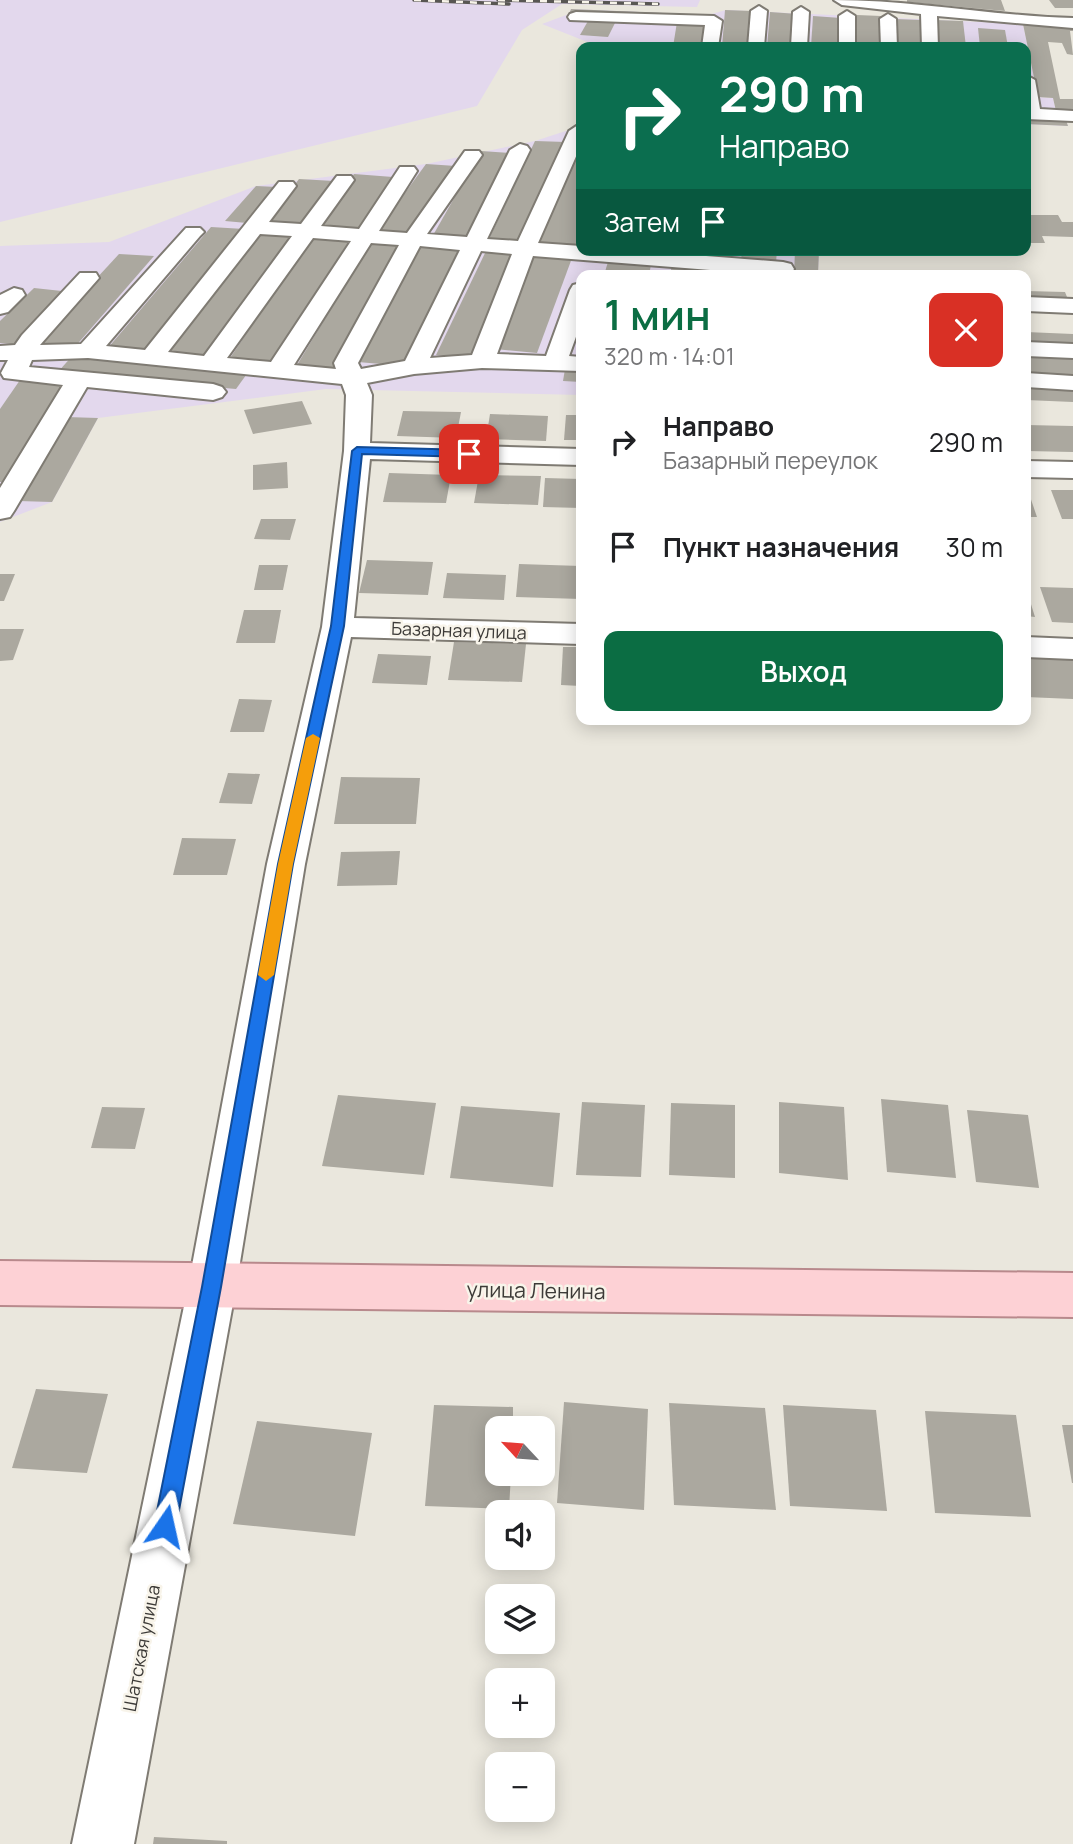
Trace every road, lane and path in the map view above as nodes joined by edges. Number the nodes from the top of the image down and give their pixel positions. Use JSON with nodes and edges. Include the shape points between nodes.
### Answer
{"nodes":[{"id":1,"x":842,"y":0,"type":"edge"},
{"id":2,"x":929,"y":9,"type":"junction"},
{"id":3,"x":759,"y":11,"type":"dead end"},
{"id":4,"x":1035,"y":11,"type":"dead end"},
{"id":5,"x":1073,"y":11,"type":"edge"},
{"id":6,"x":802,"y":12,"type":"dead end"},
{"id":7,"x":847,"y":16,"type":"dead end"},
{"id":8,"x":576,"y":17,"type":"dead end"},
{"id":9,"x":625,"y":18,"type":"junction"},
{"id":10,"x":670,"y":19,"type":"junction"},
{"id":11,"x":888,"y":19,"type":"dead end"},
{"id":12,"x":1073,"y":23,"type":"edge"},
{"id":13,"x":666,"y":38,"type":"dead end"},
{"id":14,"x":618,"y":41,"type":"dead end"},
{"id":15,"x":711,"y":42,"type":"edge"},
{"id":16,"x":756,"y":42,"type":"edge"},
{"id":17,"x":799,"y":42,"type":"edge"},
{"id":18,"x":847,"y":42,"type":"edge"},
{"id":19,"x":889,"y":42,"type":"edge"},
{"id":20,"x":930,"y":42,"type":"edge"},
{"id":21,"x":1031,"y":114,"type":"edge"},
{"id":22,"x":1073,"y":116,"type":"edge"},
{"id":23,"x":576,"y":142,"type":"edge"},
{"id":24,"x":520,"y":150,"type":"dead end"},
{"id":25,"x":472,"y":155,"type":"dead end"},
{"id":26,"x":407,"y":171,"type":"dead end"},
{"id":27,"x":344,"y":180,"type":"dead end"},
{"id":28,"x":286,"y":186,"type":"dead end"},
{"id":29,"x":254,"y":228,"type":"junction"},
{"id":30,"x":193,"y":232,"type":"dead end"},
{"id":31,"x":309,"y":232,"type":"junction"},
{"id":32,"x":363,"y":235,"type":"junction"},
{"id":33,"x":413,"y":239,"type":"junction"},
{"id":34,"x":474,"y":244,"type":"junction"},
{"id":35,"x":526,"y":249,"type":"junction"},
{"id":36,"x":592,"y":260,"type":"edge"},
{"id":37,"x":661,"y":261,"type":"edge"},
{"id":38,"x":724,"y":263,"type":"edge"},
{"id":39,"x":783,"y":265,"type":"edge"},
{"id":40,"x":88,"y":278,"type":"dead end"},
{"id":41,"x":576,"y":304,"type":"edge"},
{"id":42,"x":1031,"y":304,"type":"edge"},
{"id":43,"x":1073,"y":306,"type":"edge"},
{"id":44,"x":1031,"y":349,"type":"edge"},
{"id":45,"x":88,"y":351,"type":"junction"},
{"id":46,"x":1073,"y":351,"type":"edge"},
{"id":47,"x":152,"y":357,"type":"junction"},
{"id":48,"x":482,"y":361,"type":"junction"},
{"id":49,"x":212,"y":362,"type":"junction"},
{"id":50,"x":555,"y":363,"type":"junction"},
{"id":51,"x":576,"y":364,"type":"edge"},
{"id":52,"x":414,"y":367,"type":"junction"},
{"id":53,"x":9,"y":368,"type":"edge"},
{"id":54,"x":279,"y":369,"type":"junction"},
{"id":55,"x":352,"y":378,"type":"junction"},
{"id":56,"x":79,"y":380,"type":"junction"},
{"id":57,"x":1031,"y":380,"type":"edge"},
{"id":58,"x":1073,"y":383,"type":"edge"},
{"id":59,"x":213,"y":392,"type":"dead end"},
{"id":60,"x":357,"y":451,"type":"junction"},
{"id":61,"x":576,"y":457,"type":"edge"},
{"id":62,"x":1031,"y":469,"type":"edge"},
{"id":63,"x":1073,"y":470,"type":"edge"},
{"id":64,"x":0,"y":511,"type":"edge"},
{"id":65,"x":338,"y":626,"type":"junction"},
{"id":66,"x":576,"y":634,"type":"edge"},
{"id":67,"x":1031,"y":648,"type":"edge"},
{"id":68,"x":1073,"y":649,"type":"edge"},
{"id":69,"x":0,"y":1283,"type":"edge"},
{"id":70,"x":212,"y":1287,"type":"junction"},
{"id":71,"x":1073,"y":1296,"type":"edge"},
{"id":72,"x":103,"y":1844,"type":"edge"}],
"edges":[{"from":1,"to":2,"type":"street"},
{"from":2,"to":12,"type":"street","via":[[1016,22]]},
{"from":2,"to":20,"type":"street"},
{"from":3,"to":16,"type":"street"},
{"from":4,"to":5,"type":"street"},
{"from":6,"to":17,"type":"street"},
{"from":7,"to":18,"type":"street"},
{"from":8,"to":9,"type":"street"},
{"from":9,"to":10,"type":"street"},
{"from":9,"to":14,"type":"street"},
{"from":10,"to":13,"type":"street"},
{"from":10,"to":15,"type":"street","via":[[714,21]]},
{"from":11,"to":19,"type":"street"},
{"from":21,"to":22,"type":"street"},
{"from":23,"to":35,"type":"street"},
{"from":24,"to":34,"type":"street"},
{"from":25,"to":33,"type":"street"},
{"from":26,"to":32,"type":"street"},
{"from":27,"to":31,"type":"street"},
{"from":28,"to":29,"type":"street"},
{"from":29,"to":31,"type":"street"},
{"from":29,"to":47,"type":"street"},
{"from":30,"to":45,"type":"street"},
{"from":31,"to":32,"type":"street"},
{"from":31,"to":49,"type":"street"},
{"from":32,"to":33,"type":"street"},
{"from":32,"to":54,"type":"street"},
{"from":33,"to":34,"type":"street"},
{"from":33,"to":55,"type":"street","name":"Шатская улица","via":[[346,363]]},
{"from":34,"to":35,"type":"street"},
{"from":34,"to":52,"type":"street"},
{"from":35,"to":36,"type":"street"},
{"from":35,"to":48,"type":"street"},
{"from":36,"to":37,"type":"street"},
{"from":37,"to":38,"type":"street"},
{"from":38,"to":39,"type":"street"},
{"from":40,"to":53,"type":"street"},
{"from":41,"to":50,"type":"street"},
{"from":42,"to":43,"type":"street"},
{"from":44,"to":46,"type":"street"},
{"from":45,"to":47,"type":"street"},
{"from":45,"to":53,"type":"street"},
{"from":47,"to":49,"type":"street"},
{"from":48,"to":50,"type":"street"},
{"from":48,"to":52,"type":"street"},
{"from":49,"to":54,"type":"street"},
{"from":50,"to":51,"type":"street"},
{"from":52,"to":55,"type":"street"},
{"from":53,"to":56,"type":"street"},
{"from":54,"to":55,"type":"street"},
{"from":55,"to":60,"type":"street","name":"Шатская улица","via":[[359,395]]},
{"from":56,"to":59,"type":"street"},
{"from":56,"to":64,"type":"street"},
{"from":57,"to":58,"type":"street"},
{"from":60,"to":61,"type":"street"},
{"from":60,"to":65,"type":"street","name":"Шатская улица"},
{"from":62,"to":63,"type":"street"},
{"from":65,"to":66,"type":"street","name":"Базарная улица"},
{"from":65,"to":70,"type":"street","name":"Шатская улица","via":[[286,864]]},
{"from":67,"to":68,"type":"street"},
{"from":69,"to":70,"type":"main road","name":"улица Ленина"},
{"from":70,"to":71,"type":"main road","name":"улица Ленина"},
{"from":70,"to":72,"type":"street","name":"Шатская улица"}]}
